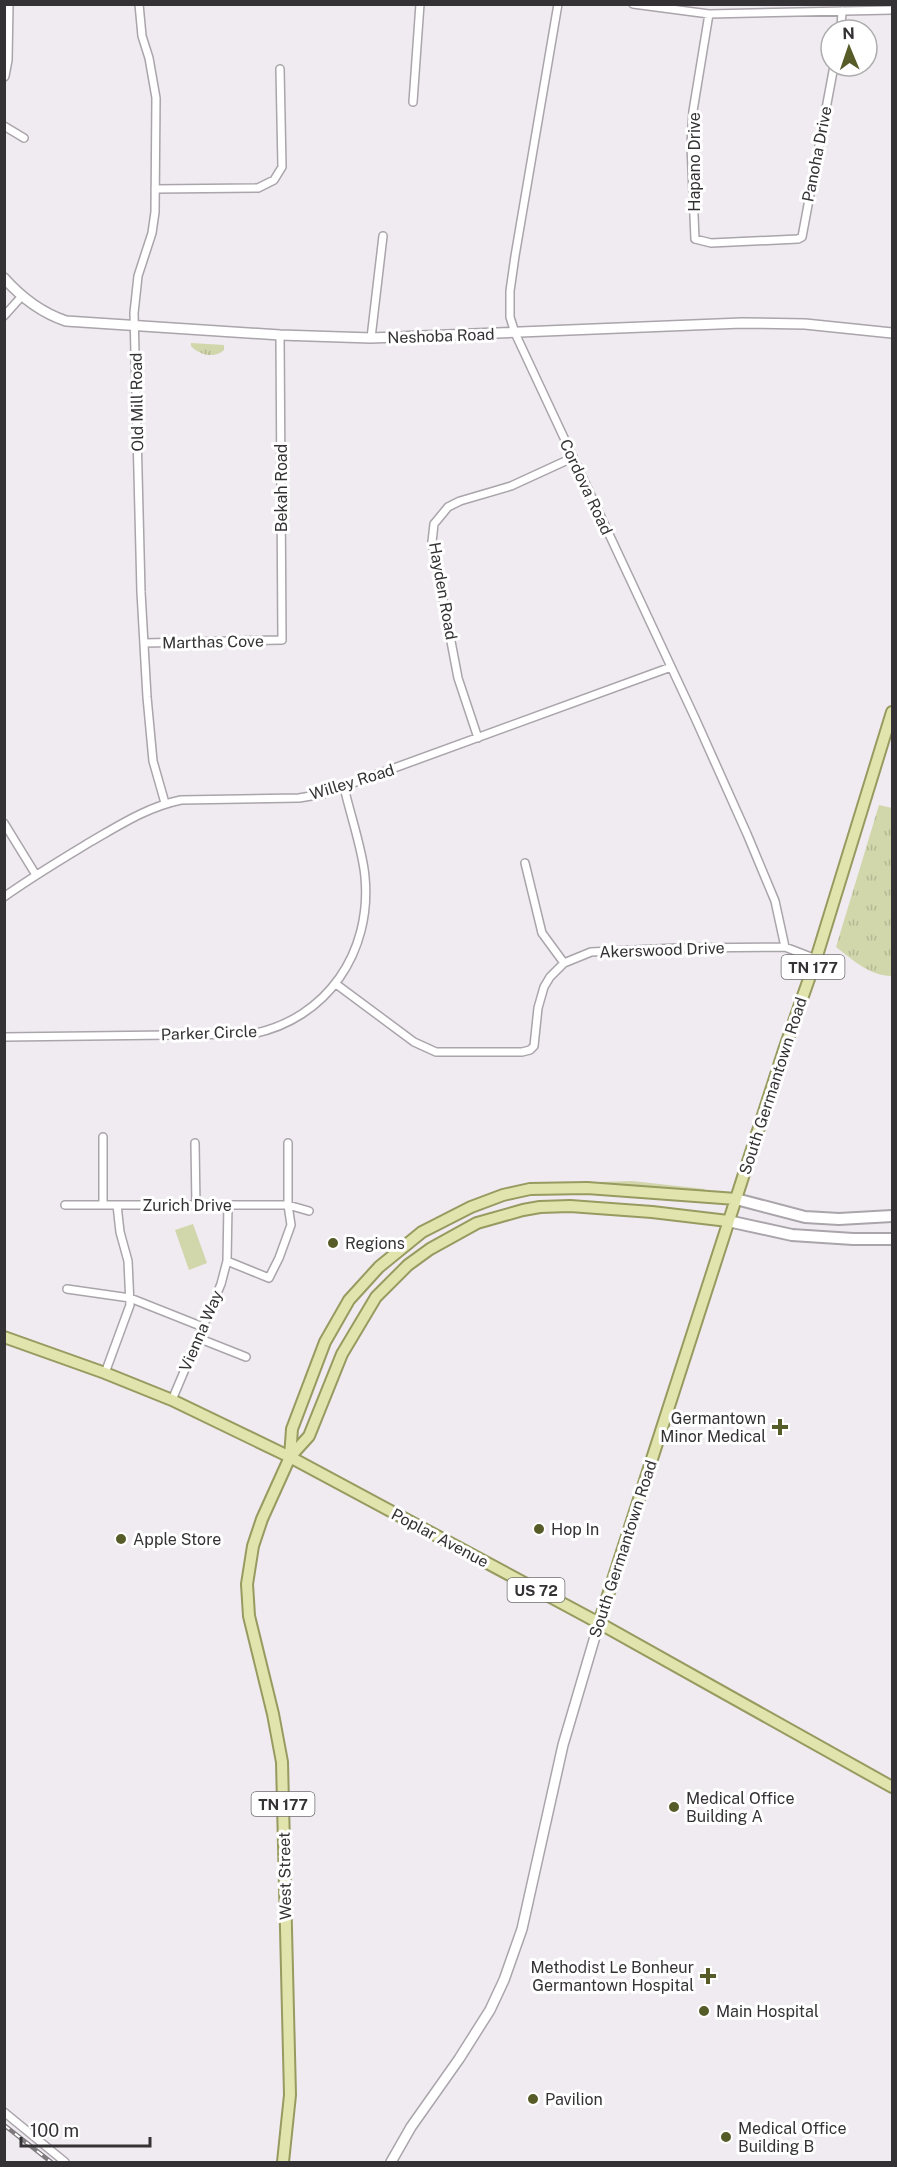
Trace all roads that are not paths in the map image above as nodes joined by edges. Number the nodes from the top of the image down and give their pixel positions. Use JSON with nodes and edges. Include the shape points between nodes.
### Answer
{"nodes":[{"id":1,"x":8,"y":4,"type":"edge"},
{"id":2,"x":139,"y":4,"type":"edge"},
{"id":3,"x":420,"y":4,"type":"edge"},
{"id":4,"x":558,"y":4,"type":"edge"},
{"id":5,"x":633,"y":4,"type":"edge"},
{"id":6,"x":892,"y":10,"type":"edge"},
{"id":7,"x":842,"y":11,"type":"junction"},
{"id":8,"x":709,"y":14,"type":"junction"},
{"id":9,"x":842,"y":18,"type":"edge"},
{"id":10,"x":280,"y":69,"type":"dead end"},
{"id":11,"x":4,"y":76,"type":"edge"},
{"id":12,"x":832,"y":78,"type":"edge"},
{"id":13,"x":413,"y":102,"type":"dead end"},
{"id":14,"x":4,"y":126,"type":"edge"},
{"id":15,"x":24,"y":138,"type":"dead end"},
{"id":16,"x":155,"y":189,"type":"junction"},
{"id":17,"x":383,"y":236,"type":"dead end"},
{"id":18,"x":798,"y":239,"type":"joint"},
{"id":19,"x":4,"y":278,"type":"edge"},
{"id":20,"x":22,"y":296,"type":"junction"},
{"id":21,"x":4,"y":316,"type":"edge"},
{"id":22,"x":135,"y":326,"type":"junction"},
{"id":23,"x":515,"y":333,"type":"junction"},
{"id":24,"x":892,"y":333,"type":"edge"},
{"id":25,"x":280,"y":335,"type":"junction"},
{"id":26,"x":371,"y":338,"type":"junction"},
{"id":27,"x":572,"y":458,"type":"junction"},
{"id":28,"x":282,"y":640,"type":"joint"},
{"id":29,"x":145,"y":643,"type":"junction"},
{"id":30,"x":671,"y":667,"type":"junction"},
{"id":31,"x":892,"y":712,"type":"edge"},
{"id":32,"x":478,"y":738,"type":"junction"},
{"id":33,"x":344,"y":787,"type":"junction"},
{"id":34,"x":165,"y":803,"type":"junction"},
{"id":35,"x":4,"y":823,"type":"edge"},
{"id":36,"x":525,"y":863,"type":"dead end"},
{"id":37,"x":36,"y":875,"type":"junction"},
{"id":38,"x":4,"y":897,"type":"edge"},
{"id":39,"x":785,"y":947,"type":"junction"},
{"id":40,"x":816,"y":959,"type":"junction"},
{"id":41,"x":564,"y":963,"type":"junction"},
{"id":42,"x":336,"y":984,"type":"junction"},
{"id":43,"x":4,"y":1036,"type":"edge"},
{"id":44,"x":103,"y":1137,"type":"dead end"},
{"id":45,"x":195,"y":1143,"type":"dead end"},
{"id":46,"x":288,"y":1143,"type":"dead end"},
{"id":47,"x":736,"y":1199,"type":"junction"},
{"id":48,"x":65,"y":1205,"type":"dead end"},
{"id":49,"x":103,"y":1205,"type":"junction"},
{"id":50,"x":117,"y":1205,"type":"junction"},
{"id":51,"x":228,"y":1205,"type":"junction"},
{"id":52,"x":196,"y":1206,"type":"junction"},
{"id":53,"x":288,"y":1206,"type":"junction"},
{"id":54,"x":309,"y":1211,"type":"dead end"},
{"id":55,"x":892,"y":1216,"type":"edge"},
{"id":56,"x":728,"y":1221,"type":"junction"},
{"id":57,"x":892,"y":1239,"type":"edge"},
{"id":58,"x":227,"y":1261,"type":"junction"},
{"id":59,"x":67,"y":1289,"type":"dead end"},
{"id":60,"x":130,"y":1298,"type":"junction"},
{"id":61,"x":203,"y":1327,"type":"junction"},
{"id":62,"x":4,"y":1337,"type":"edge"},
{"id":63,"x":198,"y":1338,"type":"junction"},
{"id":64,"x":246,"y":1357,"type":"dead end"},
{"id":65,"x":105,"y":1373,"type":"junction"},
{"id":66,"x":172,"y":1400,"type":"junction"},
{"id":67,"x":290,"y":1457,"type":"junction"},
{"id":68,"x":599,"y":1623,"type":"junction"},
{"id":69,"x":892,"y":1787,"type":"edge"},
{"id":70,"x":4,"y":2112,"type":"edge"},
{"id":71,"x":65,"y":2163,"type":"edge"},
{"id":72,"x":284,"y":2163,"type":"edge"},
{"id":73,"x":391,"y":2163,"type":"edge"}],
"edges":[{"from":1,"to":11,"type":"street"},
{"from":2,"to":16,"type":"street","name":"Old Mill Road","via":[[156,98]]},
{"from":3,"to":13,"type":"street"},
{"from":4,"to":23,"type":"street","name":"Cordova Road","via":[[512,278],[510,317]]},
{"from":5,"to":8,"type":"street"},
{"from":6,"to":7,"type":"street"},
{"from":7,"to":8,"type":"street"},
{"from":7,"to":9,"type":"street"},
{"from":8,"to":18,"type":"street","name":"Hapano Drive","via":[[693,111],[695,239],[711,243]]},
{"from":10,"to":16,"type":"street","via":[[282,167],[274,180],[258,188]]},
{"from":12,"to":18,"type":"street","name":"Panoha Drive","via":[[802,237]]},
{"from":14,"to":15,"type":"street"},
{"from":16,"to":22,"type":"street","name":"Old Mill Road","via":[[154,227],[136,289]]},
{"from":17,"to":26,"type":"street"},
{"from":19,"to":20,"type":"street","name":"Neshoba Road"},
{"from":20,"to":21,"type":"street"},
{"from":20,"to":22,"type":"street","name":"Neshoba Road","via":[[66,321]]},
{"from":22,"to":25,"type":"street","name":"Neshoba Road"},
{"from":22,"to":29,"type":"street","name":"Old Mill Road"},
{"from":23,"to":24,"type":"street","name":"Neshoba Road","via":[[742,323],[804,324]]},
{"from":23,"to":26,"type":"street","name":"Neshoba Road"},
{"from":23,"to":27,"type":"street","name":"Cordova Road"},
{"from":25,"to":26,"type":"street","name":"Neshoba Road"},
{"from":25,"to":28,"type":"street","name":"Bekah Road"},
{"from":27,"to":30,"type":"street","name":"Cordova Road"},
{"from":27,"to":32,"type":"street","name":"Hayden Road","via":[[511,486],[460,501],[448,507],[434,524],[432,542],[458,678]]},
{"from":28,"to":29,"type":"street","name":"Marthas Cove"},
{"from":29,"to":34,"type":"street","name":"Old Mill Road","via":[[153,761]]},
{"from":30,"to":32,"type":"street","name":"Willey Road"},
{"from":30,"to":39,"type":"street","name":"Cordova Road","via":[[775,901]]},
{"from":31,"to":40,"type":"main road","name":"South Germantown Road","number":"TN 177"},
{"from":32,"to":33,"type":"street","name":"Willey Road"},
{"from":33,"to":34,"type":"street","name":"Willey Road","via":[[298,798]]},
{"from":33,"to":42,"type":"street","name":"Parker Circle","via":[[365,875],[366,902],[360,933]]},
{"from":34,"to":37,"type":"street","name":"Willey Road","via":[[140,813]]},
{"from":35,"to":37,"type":"street"},
{"from":36,"to":41,"type":"street","via":[[542,933]]},
{"from":37,"to":38,"type":"street","name":"Willey Road"},
{"from":39,"to":40,"type":"street","name":"Akerswood Drive"},
{"from":39,"to":41,"type":"street","name":"Akerswood Drive","via":[[612,950],[591,952]]},
{"from":40,"to":47,"type":"main road","name":"South Germantown Road","number":"TN 177"},
{"from":41,"to":42,"type":"street","name":"Akerswood Drive","via":[[550,977],[540,997],[534,1046],[522,1052],[436,1052],[414,1042]]},
{"from":42,"to":43,"type":"street","name":"Parker Circle","via":[[306,1011],[252,1034]]},
{"from":44,"to":49,"type":"street"},
{"from":45,"to":52,"type":"street"},
{"from":46,"to":53,"type":"street"},
{"from":47,"to":55,"type":"main road","via":[[805,1216]]},
{"from":47,"to":56,"type":"main road","name":"South Germantown Road","number":"TN 177"},
{"from":47,"to":67,"type":"main road","via":[[587,1188],[530,1189],[471,1207],[422,1232],[379,1267],[349,1300],[326,1342],[292,1429]]},
{"from":48,"to":49,"type":"street","name":"Zurich Drive"},
{"from":49,"to":50,"type":"street","name":"Zurich Drive"},
{"from":50,"to":52,"type":"street","name":"Zurich Drive"},
{"from":50,"to":60,"type":"street","via":[[128,1261]]},
{"from":51,"to":52,"type":"street","name":"Zurich Drive"},
{"from":51,"to":53,"type":"street","name":"Zurich Drive"},
{"from":51,"to":58,"type":"street","name":"Vienna Way"},
{"from":53,"to":54,"type":"street","name":"Zurich Drive"},
{"from":53,"to":58,"type":"street","via":[[291,1225],[269,1278]]},
{"from":56,"to":57,"type":"main road","via":[[792,1235]]},
{"from":56,"to":67,"type":"main road","via":[[570,1206],[540,1207],[477,1223],[408,1265],[376,1297],[342,1354],[309,1436]]},
{"from":56,"to":68,"type":"main road","name":"South Germantown Road","number":"TN 177"},
{"from":58,"to":61,"type":"street","name":"Vienna Way"},
{"from":59,"to":60,"type":"street"},
{"from":60,"to":61,"type":"street"},
{"from":60,"to":65,"type":"street"},
{"from":61,"to":63,"type":"street","name":"Vienna Way"},
{"from":62,"to":65,"type":"main road","name":"Poplar Avenue","number":"US 72"},
{"from":63,"to":64,"type":"street"},
{"from":63,"to":66,"type":"street","name":"Vienna Way"},
{"from":65,"to":66,"type":"main road","name":"Poplar Avenue","number":"US 72"},
{"from":66,"to":67,"type":"main road","name":"Poplar Avenue","number":"US 72"},
{"from":67,"to":68,"type":"main road","name":"Poplar Avenue","number":"US 72"},
{"from":67,"to":72,"type":"main road","name":"West Street","number":"TN 177","via":[[262,1519],[247,1584],[249,1616],[282,1762],[290,2095]]},
{"from":68,"to":69,"type":"main road","name":"Poplar Avenue","number":"US 72"},
{"from":68,"to":73,"type":"street","name":"South Germantown Road","via":[[563,1745],[522,1929],[504,1980],[490,2010]]},
{"from":70,"to":71,"type":"street"}]}
